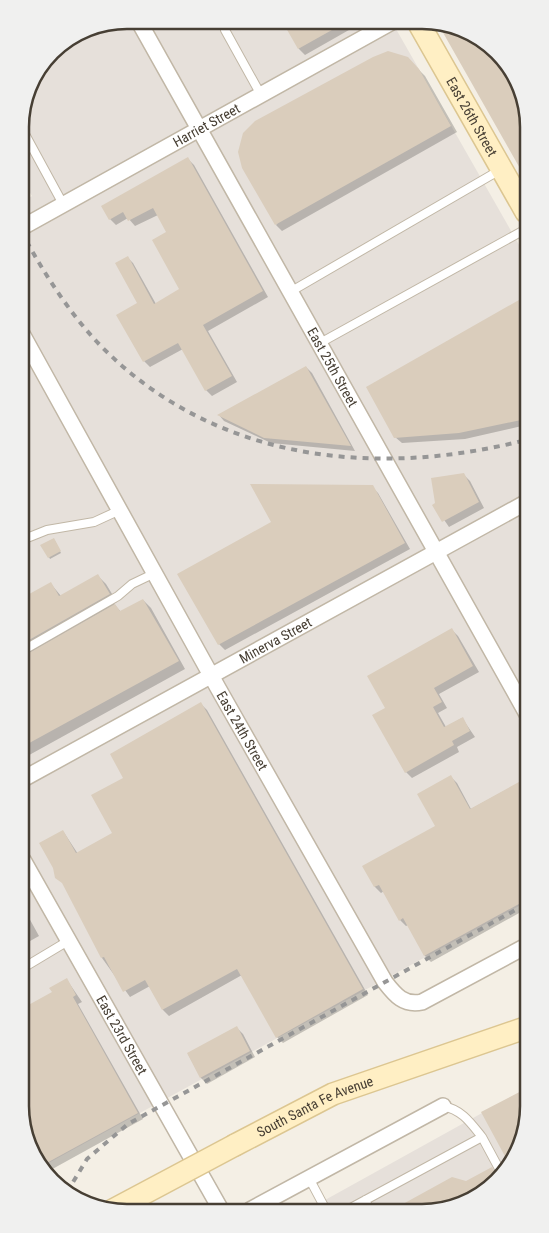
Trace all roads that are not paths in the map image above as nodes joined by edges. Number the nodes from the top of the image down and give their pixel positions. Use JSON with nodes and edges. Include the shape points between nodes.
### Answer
{"nodes":[{"id":1,"x":143,"y":29,"type":"edge"},
{"id":2,"x":379,"y":29,"type":"edge"},
{"id":3,"x":422,"y":29,"type":"edge"},
{"id":4,"x":226,"y":30,"type":"dead end"},
{"id":5,"x":261,"y":94,"type":"junction"},
{"id":6,"x":199,"y":129,"type":"junction"},
{"id":7,"x":29,"y":142,"type":"edge"},
{"id":8,"x":501,"y":168,"type":"junction"},
{"id":9,"x":520,"y":201,"type":"edge"},
{"id":10,"x":63,"y":204,"type":"junction"},
{"id":11,"x":29,"y":223,"type":"edge"},
{"id":12,"x":520,"y":232,"type":"edge"},
{"id":13,"x":290,"y":292,"type":"junction"},
{"id":14,"x":320,"y":343,"type":"junction"},
{"id":15,"x":29,"y":346,"type":"edge"},
{"id":16,"x":520,"y":506,"type":"edge"},
{"id":17,"x":120,"y":510,"type":"junction"},
{"id":18,"x":29,"y":537,"type":"edge"},
{"id":19,"x":436,"y":551,"type":"junction"},
{"id":20,"x":155,"y":573,"type":"junction"},
{"id":21,"x":29,"y":647,"type":"edge"},
{"id":22,"x":211,"y":676,"type":"junction"},
{"id":23,"x":520,"y":701,"type":"edge"},
{"id":24,"x":29,"y":775,"type":"edge"},
{"id":25,"x":29,"y":871,"type":"edge"},
{"id":26,"x":68,"y":941,"type":"junction"},
{"id":27,"x":520,"y":949,"type":"edge"},
{"id":28,"x":29,"y":964,"type":"edge"},
{"id":29,"x":520,"y":1030,"type":"edge"},
{"id":30,"x":443,"y":1106,"type":"joint"},
{"id":31,"x":482,"y":1137,"type":"junction"},
{"id":32,"x":499,"y":1168,"type":"edge"},
{"id":33,"x":309,"y":1178,"type":"junction"},
{"id":34,"x":365,"y":1200,"type":"junction"},
{"id":35,"x":124,"y":1204,"type":"edge"},
{"id":36,"x":218,"y":1204,"type":"edge"},
{"id":37,"x":261,"y":1204,"type":"edge"},
{"id":38,"x":323,"y":1204,"type":"edge"},
{"id":39,"x":358,"y":1204,"type":"edge"},
{"id":40,"x":367,"y":1204,"type":"edge"}],
"edges":[{"from":1,"to":6,"type":"street","name":"East 25th Street"},
{"from":2,"to":5,"type":"street","name":"Harriet Street"},
{"from":3,"to":8,"type":"main road","name":"East 26th Street"},
{"from":4,"to":5,"type":"lane"},
{"from":5,"to":6,"type":"street","name":"Harriet Street"},
{"from":6,"to":10,"type":"street","name":"Harriet Street"},
{"from":6,"to":13,"type":"street","name":"East 25th Street"},
{"from":7,"to":10,"type":"lane"},
{"from":8,"to":9,"type":"main road","name":"East 26th Street"},
{"from":8,"to":13,"type":"lane"},
{"from":10,"to":11,"type":"street","name":"Harriet Street"},
{"from":12,"to":14,"type":"lane"},
{"from":13,"to":14,"type":"street","name":"East 25th Street"},
{"from":14,"to":19,"type":"street","name":"East 25th Street"},
{"from":15,"to":17,"type":"street","name":"East 24th Street"},
{"from":16,"to":19,"type":"street","name":"Minerva Street"},
{"from":17,"to":18,"type":"lane","via":[[94,522],[47,530]]},
{"from":17,"to":20,"type":"street","name":"East 24th Street"},
{"from":19,"to":22,"type":"street","name":"Minerva Street"},
{"from":19,"to":23,"type":"street","name":"East 25th Street"},
{"from":20,"to":21,"type":"lane"},
{"from":20,"to":22,"type":"street","name":"East 24th Street"},
{"from":22,"to":24,"type":"street","name":"Minerva Street"},
{"from":22,"to":27,"type":"street","name":"East 24th Street","via":[[385,982],[396,996],[406,1003],[422,1002]]},
{"from":25,"to":26,"type":"street","name":"East 23rd Street"},
{"from":26,"to":28,"type":"lane"},
{"from":26,"to":36,"type":"street","name":"East 23rd Street"},
{"from":29,"to":35,"type":"main road","name":"South Santa Fe Avenue","bridge":true,"via":[[333,1094]]},
{"from":30,"to":31,"type":"lane","via":[[465,1115]]},
{"from":30,"to":33,"type":"street"},
{"from":31,"to":32,"type":"lane"},
{"from":31,"to":34,"type":"lane"},
{"from":33,"to":37,"type":"street"},
{"from":33,"to":38,"type":"lane"},
{"from":34,"to":39,"type":"lane"},
{"from":34,"to":40,"type":"lane"}]}
